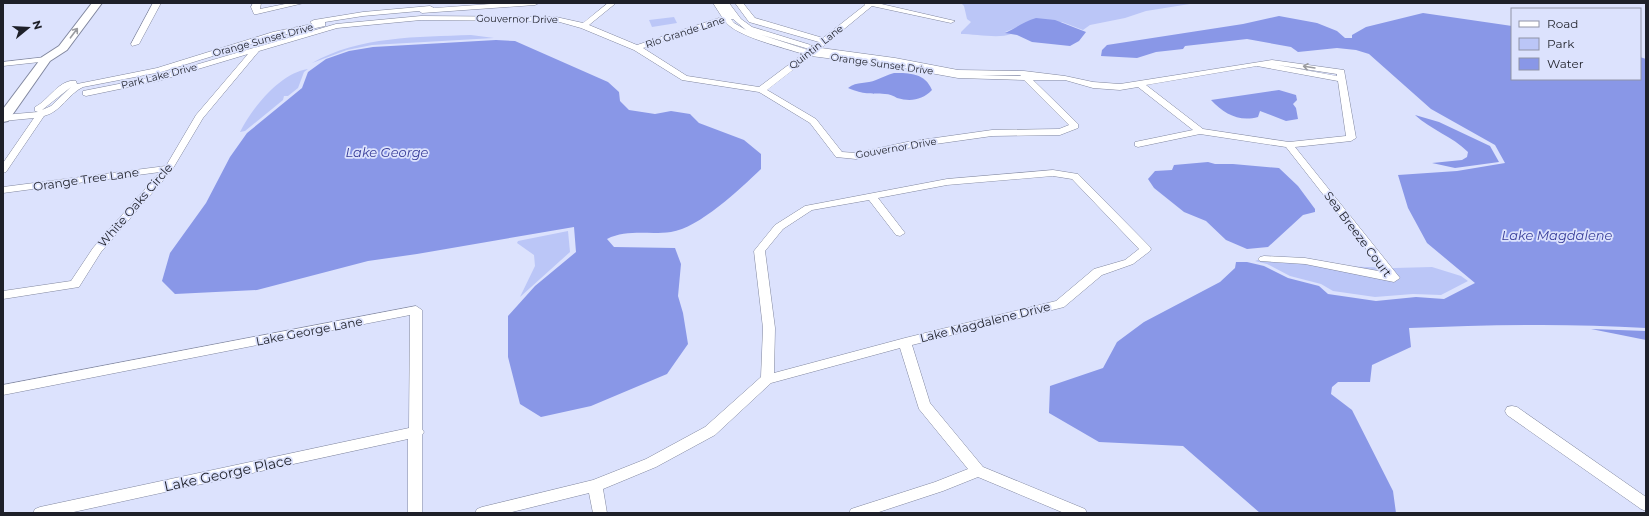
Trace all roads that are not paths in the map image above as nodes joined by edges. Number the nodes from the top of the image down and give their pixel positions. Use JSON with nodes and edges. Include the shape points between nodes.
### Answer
{"nodes":[{"id":1,"x":84,"y":3,"type":"edge"},
{"id":2,"x":97,"y":3,"type":"edge"},
{"id":3,"x":157,"y":3,"type":"edge"},
{"id":4,"x":257,"y":3,"type":"edge"},
{"id":5,"x":300,"y":3,"type":"edge"},
{"id":6,"x":506,"y":3,"type":"edge"},
{"id":7,"x":535,"y":3,"type":"edge"},
{"id":8,"x":612,"y":3,"type":"edge"},
{"id":9,"x":716,"y":3,"type":"edge"},
{"id":10,"x":725,"y":3,"type":"edge"},
{"id":11,"x":739,"y":3,"type":"edge"},
{"id":12,"x":868,"y":3,"type":"edge"},
{"id":13,"x":424,"y":13,"type":"junction"},
{"id":14,"x":730,"y":17,"type":"junction"},
{"id":15,"x":951,"y":21,"type":"dead end"},
{"id":16,"x":584,"y":26,"type":"junction"},
{"id":17,"x":824,"y":41,"type":"junction"},
{"id":18,"x":243,"y":43,"type":"junction"},
{"id":19,"x":135,"y":44,"type":"dead end"},
{"id":20,"x":637,"y":48,"type":"junction"},
{"id":21,"x":255,"y":51,"type":"junction"},
{"id":22,"x":812,"y":51,"type":"junction"},
{"id":23,"x":46,"y":59,"type":"junction"},
{"id":24,"x":3,"y":64,"type":"edge"},
{"id":25,"x":1024,"y":75,"type":"junction"},
{"id":26,"x":1141,"y":85,"type":"junction"},
{"id":27,"x":761,"y":90,"type":"junction"},
{"id":28,"x":86,"y":93,"type":"dead end"},
{"id":29,"x":42,"y":113,"type":"junction"},
{"id":30,"x":4,"y":116,"type":"edge"},
{"id":31,"x":1200,"y":131,"type":"junction"},
{"id":32,"x":1138,"y":144,"type":"dead end"},
{"id":33,"x":1289,"y":144,"type":"junction"},
{"id":34,"x":169,"y":168,"type":"junction"},
{"id":35,"x":3,"y":170,"type":"edge"},
{"id":36,"x":3,"y":190,"type":"edge"},
{"id":37,"x":871,"y":196,"type":"junction"},
{"id":38,"x":900,"y":233,"type":"dead end"},
{"id":39,"x":1264,"y":259,"type":"dead end"},
{"id":40,"x":3,"y":295,"type":"edge"},
{"id":41,"x":905,"y":342,"type":"junction"},
{"id":42,"x":767,"y":379,"type":"junction"},
{"id":43,"x":3,"y":390,"type":"edge"},
{"id":44,"x":1512,"y":411,"type":"dead end"},
{"id":45,"x":416,"y":432,"type":"junction"},
{"id":46,"x":978,"y":471,"type":"junction"},
{"id":47,"x":595,"y":486,"type":"junction"},
{"id":48,"x":1646,"y":505,"type":"edge"},
{"id":49,"x":40,"y":513,"type":"edge"},
{"id":50,"x":415,"y":513,"type":"edge"},
{"id":51,"x":482,"y":513,"type":"edge"},
{"id":52,"x":600,"y":513,"type":"edge"},
{"id":53,"x":856,"y":513,"type":"edge"},
{"id":54,"x":1080,"y":513,"type":"edge"}],
"edges":[{"from":1,"to":23,"type":"main road","via":[[48,50]]},
{"from":23,"to":2,"type":"main road","one_way":true,"via":[[63,48]]},
{"from":3,"to":19,"type":"street"},
{"from":4,"to":5,"type":"street","via":[[257,12]]},
{"from":6,"to":13,"type":"street","name":"Orange Sunset Drive"},
{"from":7,"to":13,"type":"street","name":"Orange Sunset Drive"},
{"from":8,"to":16,"type":"street"},
{"from":9,"to":14,"type":"street","name":"Orange Sunset Drive"},
{"from":10,"to":14,"type":"street","name":"Orange Sunset Drive"},
{"from":11,"to":17,"type":"street","via":[[752,20]]},
{"from":12,"to":15,"type":"street"},
{"from":12,"to":17,"type":"street","name":"Quintin Lane"},
{"from":13,"to":16,"type":"street","name":"Gouvernor Drive","via":[[556,19]]},
{"from":13,"to":18,"type":"street","name":"Orange Sunset Drive","via":[[337,21]]},
{"from":13,"to":21,"type":"street","name":"Gouvernor Drive","via":[[336,26]]},
{"from":14,"to":20,"type":"street","name":"Rio Grande Lane"},
{"from":14,"to":22,"type":"street","name":"Orange Sunset Drive","via":[[731,24],[741,31]]},
{"from":16,"to":20,"type":"street","name":"Gouvernor Drive"},
{"from":17,"to":22,"type":"street","name":"Quintin Lane"},
{"from":18,"to":21,"type":"street"},
{"from":18,"to":29,"type":"street","name":"Orange Sunset Drive","via":[[158,70],[75,87],[58,104]]},
{"from":18,"to":30,"type":"street","name":"Orange Sunset Drive","via":[[78,82],[56,92],[43,107]]},
{"from":20,"to":27,"type":"street","name":"Gouvernor Drive","via":[[685,78]]},
{"from":21,"to":28,"type":"street","name":"Park Lake Drive","via":[[155,79]]},
{"from":21,"to":34,"type":"street","name":"White Oaks Circle","via":[[199,117]]},
{"from":22,"to":25,"type":"street","name":"Orange Sunset Drive","via":[[958,76],[993,78]]},
{"from":22,"to":27,"type":"street","name":"Quintin Lane"},
{"from":23,"to":24,"type":"street"},
{"from":23,"to":30,"type":"main road"},
{"from":25,"to":26,"type":"street","name":"Orange Sunset Drive","via":[[1065,78],[1093,85]]},
{"from":25,"to":27,"type":"street","name":"Gouvernor Drive","via":[[1075,126],[1060,132],[992,133],[907,145],[856,156],[839,155],[813,121]]},
{"from":26,"to":31,"type":"street","name":"Orange Sunset Drive"},
{"from":26,"to":33,"type":"street","name":"Orange Sunset Drive","via":[[1272,62],[1341,72],[1351,138]]},
{"from":29,"to":30,"type":"street","name":"Orange Sunset Drive"},
{"from":29,"to":35,"type":"street"},
{"from":31,"to":32,"type":"street","name":"Orange Sunset Drive"},
{"from":31,"to":33,"type":"street","name":"Orange Sunset Drive"},
{"from":33,"to":39,"type":"street","name":"Sea Breeze Court","via":[[1394,278],[1305,261]]},
{"from":34,"to":36,"type":"street","name":"Orange Tree Lane"},
{"from":34,"to":40,"type":"street","name":"White Oaks Circle","via":[[97,250],[75,284]]},
{"from":37,"to":38,"type":"street"},
{"from":37,"to":41,"type":"street","name":"Lake Magdalene Drive","via":[[947,182],[1053,173],[1075,176],[1146,249],[1130,262],[1098,272],[1060,304]]},
{"from":37,"to":42,"type":"street","name":"Lake Magdalene Drive","via":[[809,208],[779,227],[759,252],[769,328]]},
{"from":41,"to":42,"type":"street","name":"Lake Magdalene Drive"},
{"from":41,"to":46,"type":"street","via":[[924,405]]},
{"from":42,"to":47,"type":"street","name":"Lake Magdalene Drive","via":[[710,431],[651,463]]},
{"from":43,"to":45,"type":"street","name":"Lake George Lane","via":[[416,310]]},
{"from":44,"to":48,"type":"street"},
{"from":45,"to":49,"type":"street","name":"Lake George Place"},
{"from":45,"to":50,"type":"street","name":"Lake George Lane"},
{"from":46,"to":53,"type":"street","via":[[938,487]]},
{"from":46,"to":54,"type":"street"},
{"from":47,"to":51,"type":"street","name":"Lake Magdalene Drive"},
{"from":47,"to":52,"type":"street"}]}
